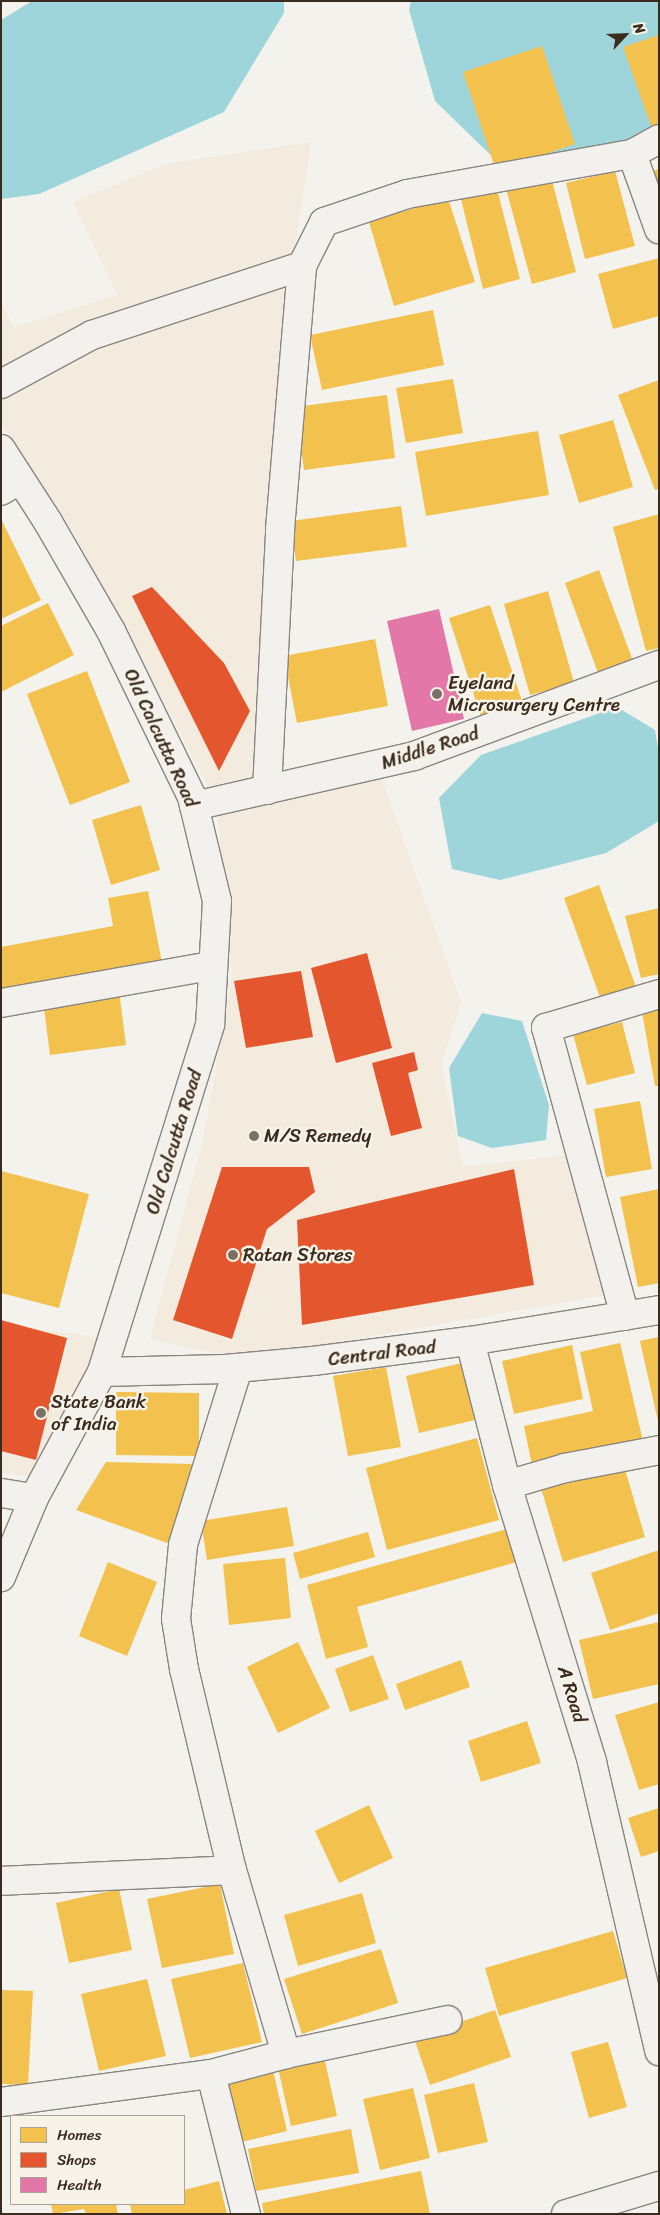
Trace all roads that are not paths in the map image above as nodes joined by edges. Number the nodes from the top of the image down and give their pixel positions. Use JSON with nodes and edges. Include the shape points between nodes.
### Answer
{"nodes":[{"id":1,"x":659,"y":139,"type":"edge"},
{"id":2,"x":632,"y":154,"type":"junction"},
{"id":3,"x":659,"y":229,"type":"edge"},
{"id":4,"x":302,"y":266,"type":"junction"},
{"id":5,"x":1,"y":384,"type":"edge"},
{"id":6,"x":1,"y":449,"type":"edge"},
{"id":7,"x":11,"y":485,"type":"edge"},
{"id":8,"x":659,"y":666,"type":"edge"},
{"id":9,"x":267,"y":790,"type":"junction"},
{"id":10,"x":194,"y":806,"type":"junction"},
{"id":11,"x":212,"y":966,"type":"junction"},
{"id":12,"x":659,"y":994,"type":"edge"},
{"id":13,"x":1,"y":1003,"type":"edge"},
{"id":14,"x":659,"y":1310,"type":"edge"},
{"id":15,"x":625,"y":1316,"type":"junction"},
{"id":16,"x":470,"y":1342,"type":"junction"},
{"id":17,"x":238,"y":1368,"type":"junction"},
{"id":18,"x":102,"y":1372,"type":"junction"},
{"id":19,"x":659,"y":1450,"type":"edge"},
{"id":20,"x":507,"y":1485,"type":"junction"},
{"id":21,"x":1,"y":1493,"type":"edge"},
{"id":22,"x":34,"y":1498,"type":"junction"},
{"id":23,"x":1,"y":1577,"type":"edge"},
{"id":24,"x":232,"y":1870,"type":"junction"},
{"id":25,"x":1,"y":1881,"type":"edge"},
{"id":26,"x":447,"y":2020,"type":"dead end"},
{"id":27,"x":659,"y":2051,"type":"edge"},
{"id":28,"x":286,"y":2054,"type":"junction"},
{"id":29,"x":212,"y":2074,"type":"junction"},
{"id":30,"x":1,"y":2102,"type":"edge"},
{"id":31,"x":659,"y":2186,"type":"edge"},
{"id":32,"x":246,"y":2214,"type":"edge"},
{"id":33,"x":566,"y":2214,"type":"edge"}],
"edges":[{"from":1,"to":2,"type":"street"},
{"from":2,"to":3,"type":"street"},
{"from":2,"to":4,"type":"street","via":[[407,194],[324,222]]},
{"from":4,"to":5,"type":"street","via":[[92,336]]},
{"from":4,"to":9,"type":"street","via":[[280,529]]},
{"from":6,"to":7,"type":"street","name":"Old Calcutta Road"},
{"from":7,"to":10,"type":"street","name":"Old Calcutta Road","via":[[110,631]]},
{"from":8,"to":9,"type":"street","name":"Middle Road","via":[[414,756]]},
{"from":9,"to":10,"type":"street","name":"Middle Road"},
{"from":10,"to":11,"type":"street","name":"Old Calcutta Road","via":[[217,901]]},
{"from":11,"to":13,"type":"street"},
{"from":11,"to":18,"type":"street","name":"Old Calcutta Road","via":[[210,1025]]},
{"from":12,"to":15,"type":"street","via":[[546,1028]]},
{"from":14,"to":15,"type":"street","name":"Central Road"},
{"from":15,"to":16,"type":"street","name":"Central Road"},
{"from":16,"to":17,"type":"street","name":"Central Road"},
{"from":16,"to":20,"type":"street","name":"A Road"},
{"from":17,"to":18,"type":"street","name":"Central Road"},
{"from":17,"to":24,"type":"street","via":[[183,1545],[176,1619],[184,1669]]},
{"from":18,"to":22,"type":"street","name":"Old Calcutta Road"},
{"from":19,"to":20,"type":"street","via":[[565,1468]]},
{"from":20,"to":27,"type":"street","name":"A Road","via":[[592,1762]]},
{"from":21,"to":22,"type":"street"},
{"from":22,"to":23,"type":"street","name":"Old Calcutta Road"},
{"from":24,"to":25,"type":"street"},
{"from":24,"to":28,"type":"street"},
{"from":26,"to":28,"type":"street"},
{"from":28,"to":29,"type":"street"},
{"from":29,"to":30,"type":"street"},
{"from":29,"to":32,"type":"street"},
{"from":31,"to":33,"type":"street"}]}
